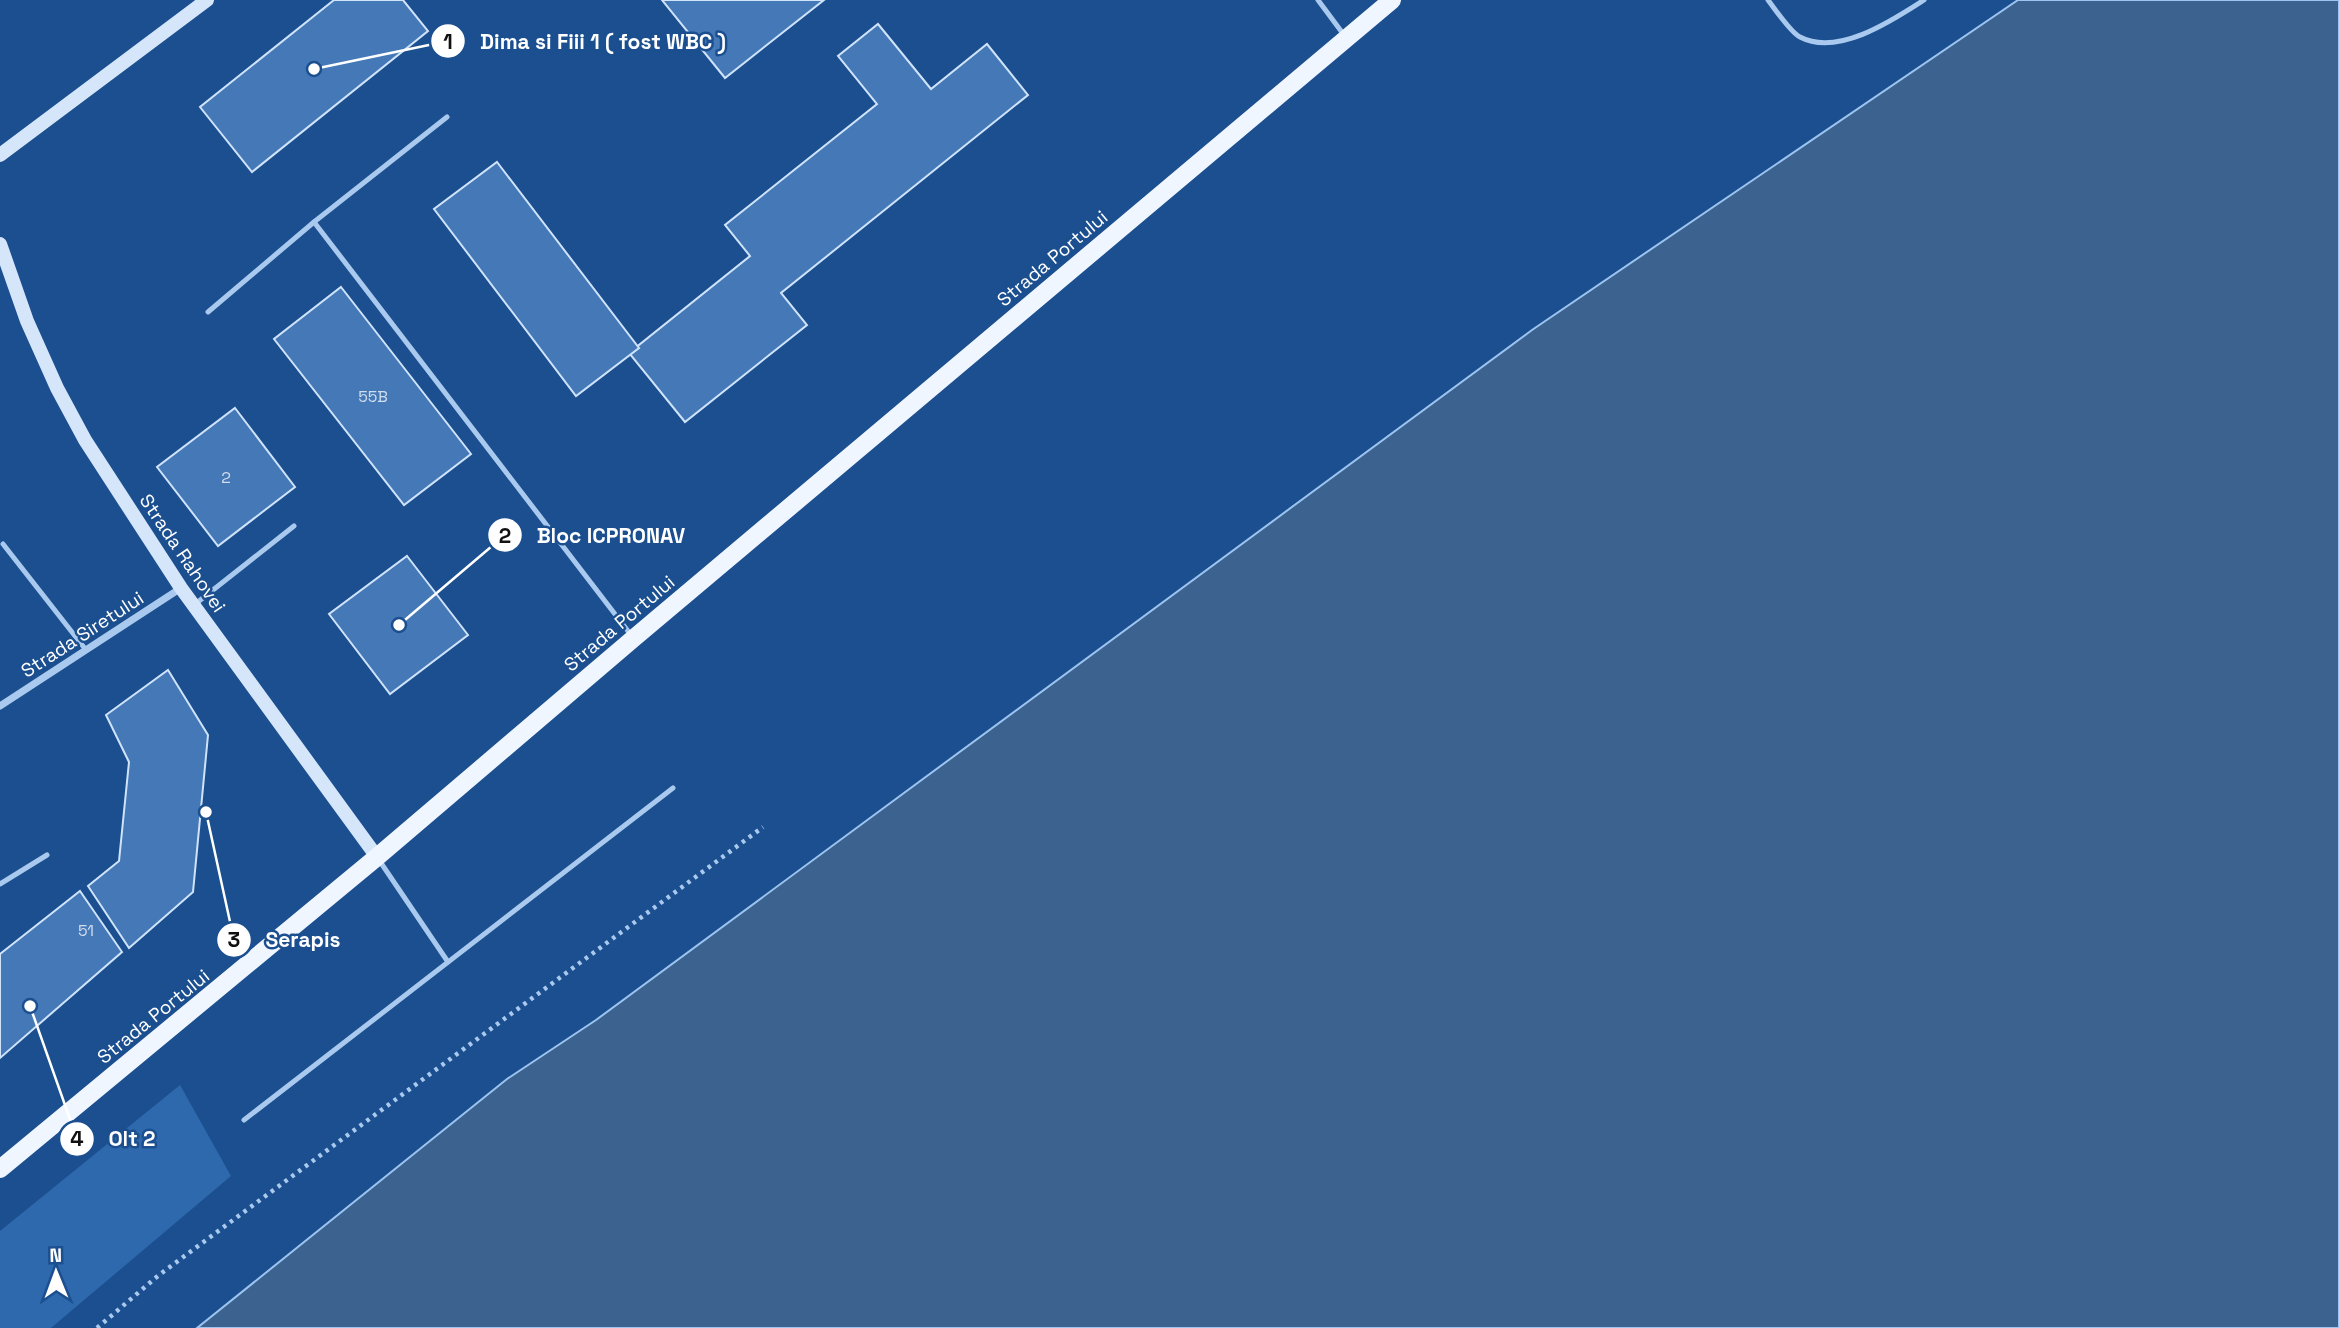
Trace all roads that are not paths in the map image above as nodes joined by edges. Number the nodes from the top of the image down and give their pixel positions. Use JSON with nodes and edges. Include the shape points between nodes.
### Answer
{"nodes":[{"id":1,"x":207,"y":0,"type":"edge"},
{"id":2,"x":1318,"y":0,"type":"edge"},
{"id":3,"x":1392,"y":0,"type":"edge"},
{"id":4,"x":1768,"y":0,"type":"edge"},
{"id":5,"x":1924,"y":0,"type":"edge"},
{"id":6,"x":1346,"y":38,"type":"junction"},
{"id":7,"x":447,"y":117,"type":"dead end"},
{"id":8,"x":0,"y":155,"type":"edge"},
{"id":9,"x":314,"y":222,"type":"junction"},
{"id":10,"x":0,"y":244,"type":"edge"},
{"id":11,"x":208,"y":312,"type":"dead end"},
{"id":12,"x":294,"y":526,"type":"dead end"},
{"id":13,"x":3,"y":544,"type":"dead end"},
{"id":14,"x":181,"y":588,"type":"junction"},
{"id":15,"x":194,"y":605,"type":"junction"},
{"id":16,"x":634,"y":638,"type":"junction"},
{"id":17,"x":86,"y":650,"type":"junction"},
{"id":18,"x":0,"y":705,"type":"edge"},
{"id":19,"x":673,"y":788,"type":"dead end"},
{"id":20,"x":47,"y":855,"type":"dead end"},
{"id":21,"x":377,"y":858,"type":"junction"},
{"id":22,"x":0,"y":884,"type":"edge"},
{"id":23,"x":449,"y":962,"type":"junction"},
{"id":24,"x":244,"y":1120,"type":"dead end"},
{"id":25,"x":0,"y":1169,"type":"edge"}],
"edges":[{"from":1,"to":8,"type":"street"},
{"from":2,"to":6,"type":"lane"},
{"from":3,"to":6,"type":"main road","name":"Strada Portului"},
{"from":4,"to":5,"type":"lane","via":[[1798,37],[1831,44],[1882,26]]},
{"from":6,"to":16,"type":"main road","name":"Strada Portului"},
{"from":7,"to":9,"type":"lane"},
{"from":9,"to":11,"type":"lane"},
{"from":9,"to":16,"type":"lane"},
{"from":10,"to":14,"type":"street","name":"Strada Rahovei","via":[[57,388],[85,440]]},
{"from":12,"to":15,"type":"lane"},
{"from":13,"to":17,"type":"lane"},
{"from":14,"to":15,"type":"street","name":"Strada Rahovei"},
{"from":14,"to":17,"type":"street","name":"Strada Siretului"},
{"from":15,"to":21,"type":"street","name":"Strada Rahovei"},
{"from":16,"to":21,"type":"main road","name":"Strada Portului"},
{"from":17,"to":18,"type":"street","name":"Strada Siretului"},
{"from":19,"to":23,"type":"lane"},
{"from":20,"to":22,"type":"lane"},
{"from":21,"to":23,"type":"lane"},
{"from":21,"to":25,"type":"main road","name":"Strada Portului"},
{"from":23,"to":24,"type":"lane"}]}
